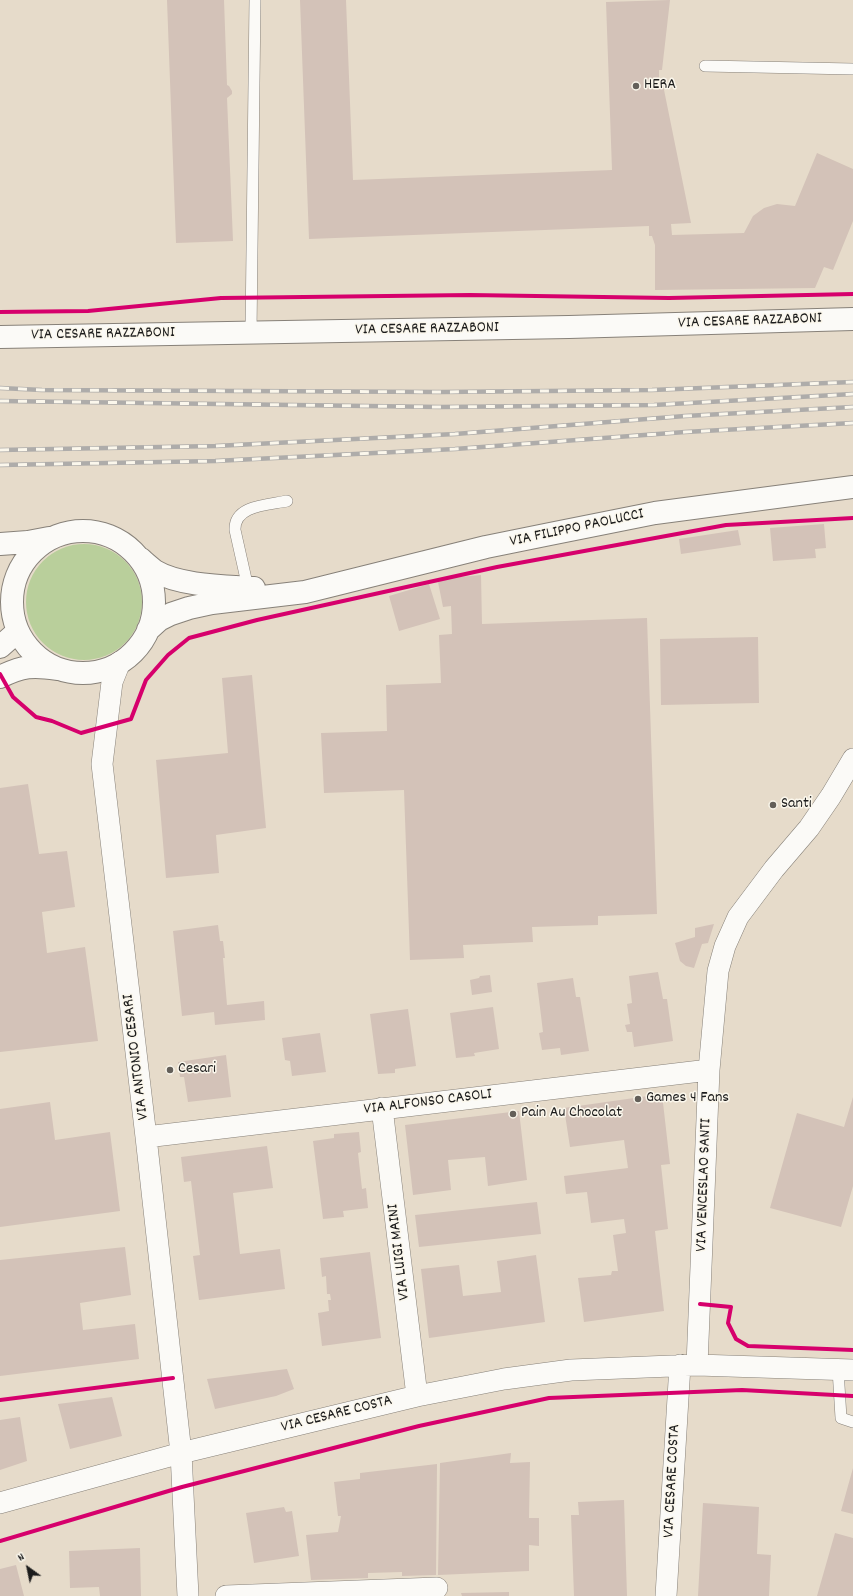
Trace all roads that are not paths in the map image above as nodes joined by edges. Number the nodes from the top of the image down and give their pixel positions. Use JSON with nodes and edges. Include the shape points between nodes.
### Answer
{"nodes":[{"id":1,"x":255,"y":0,"type":"edge"},
{"id":2,"x":705,"y":66,"type":"dead end"},
{"id":3,"x":853,"y":69,"type":"edge"},
{"id":4,"x":853,"y":319,"type":"edge"},
{"id":5,"x":251,"y":333,"type":"junction"},
{"id":6,"x":0,"y":337,"type":"edge"},
{"id":7,"x":853,"y":487,"type":"edge"},
{"id":8,"x":287,"y":501,"type":"dead end"},
{"id":9,"x":66,"y":533,"type":"junction"},
{"id":10,"x":0,"y":544,"type":"edge"},
{"id":11,"x":136,"y":555,"type":"junction"},
{"id":12,"x":0,"y":586,"type":"edge"},
{"id":13,"x":248,"y":588,"type":"junction"},
{"id":14,"x":305,"y":592,"type":"junction"},
{"id":15,"x":16,"y":622,"type":"junction"},
{"id":16,"x":148,"y":630,"type":"junction"},
{"id":17,"x":0,"y":647,"type":"edge"},
{"id":18,"x":120,"y":662,"type":"junction"},
{"id":19,"x":62,"y":669,"type":"junction"},
{"id":20,"x":0,"y":677,"type":"edge"},
{"id":21,"x":853,"y":759,"type":"edge"},
{"id":22,"x":709,"y":1070,"type":"junction"},
{"id":23,"x":382,"y":1108,"type":"junction"},
{"id":24,"x":146,"y":1137,"type":"junction"},
{"id":25,"x":689,"y":1365,"type":"junction"},
{"id":26,"x":845,"y":1369,"type":"edge"},
{"id":27,"x":417,"y":1396,"type":"junction"},
{"id":28,"x":853,"y":1422,"type":"edge"},
{"id":29,"x":181,"y":1453,"type":"junction"},
{"id":30,"x":0,"y":1503,"type":"edge"},
{"id":31,"x":437,"y":1588,"type":"dead end"},
{"id":32,"x":188,"y":1596,"type":"edge"},
{"id":33,"x":226,"y":1596,"type":"edge"},
{"id":34,"x":666,"y":1596,"type":"edge"}],
"edges":[{"from":1,"to":5,"type":"lane"},
{"from":2,"to":3,"type":"lane"},
{"from":4,"to":5,"type":"street","name":"VIA CESARE RAZZABONI"},
{"from":5,"to":6,"type":"street","name":"VIA CESARE RAZZABONI"},
{"from":7,"to":14,"type":"street","name":"VIA FILIPPO PAOLUCCI","via":[[655,513],[486,548]]},
{"from":8,"to":13,"type":"lane","via":[[248,509],[235,522]]},
{"from":9,"to":10,"type":"street","via":[[28,542]]},
{"from":9,"to":11,"type":"street","via":[[101,533],[118,540]]},
{"from":9,"to":15,"type":"street","via":[[34,550],[23,564],[12,597]]},
{"from":11,"to":13,"type":"street","name":"VIA FILIPPO PAOLUCCI","via":[[156,571],[179,580]]},
{"from":11,"to":16,"type":"street","via":[[151,581],[154,599]]},
{"from":12,"to":15,"type":"street"},
{"from":13,"to":14,"type":"street","name":"VIA FILIPPO PAOLUCCI"},
{"from":14,"to":16,"type":"street","name":"VIA FILIPPO PAOLUCCI","via":[[189,608],[165,617]]},
{"from":15,"to":17,"type":"street"},
{"from":15,"to":19,"type":"street","via":[[27,645],[39,658]]},
{"from":16,"to":18,"type":"street","via":[[135,650]]},
{"from":18,"to":19,"type":"street","via":[[103,670],[86,673]]},
{"from":18,"to":24,"type":"street","name":"VIA ANTONIO CESARI","via":[[112,682],[102,764]]},
{"from":19,"to":20,"type":"street","via":[[37,666],[20,668]]},
{"from":21,"to":22,"type":"street","name":"VIA VENCESLAO SANTI","via":[[809,828],[738,917],[725,946],[718,971]]},
{"from":22,"to":23,"type":"street","name":"VIA ALFONSO CASOLI"},
{"from":22,"to":25,"type":"street","name":"VIA VENCESLAO SANTI"},
{"from":23,"to":24,"type":"street","name":"VIA ALFONSO CASOLI"},
{"from":23,"to":27,"type":"street","name":"VIA LUIGI MAINI"},
{"from":24,"to":29,"type":"street","name":"VIA ANTONIO CESARI"},
{"from":25,"to":26,"type":"street","name":"VIA CESARE COSTA"},
{"from":25,"to":27,"type":"street","name":"VIA CESARE COSTA","via":[[571,1370],[504,1379]]},
{"from":25,"to":34,"type":"street","name":"VIA CESARE COSTA"},
{"from":26,"to":28,"type":"lane","via":[[841,1418]]},
{"from":27,"to":29,"type":"street","name":"VIA CESARE COSTA"},
{"from":29,"to":30,"type":"street","name":"VIA CESARE COSTA"},
{"from":29,"to":32,"type":"street","name":"VIA ANTONIO CESARI"},
{"from":31,"to":33,"type":"street"}]}
